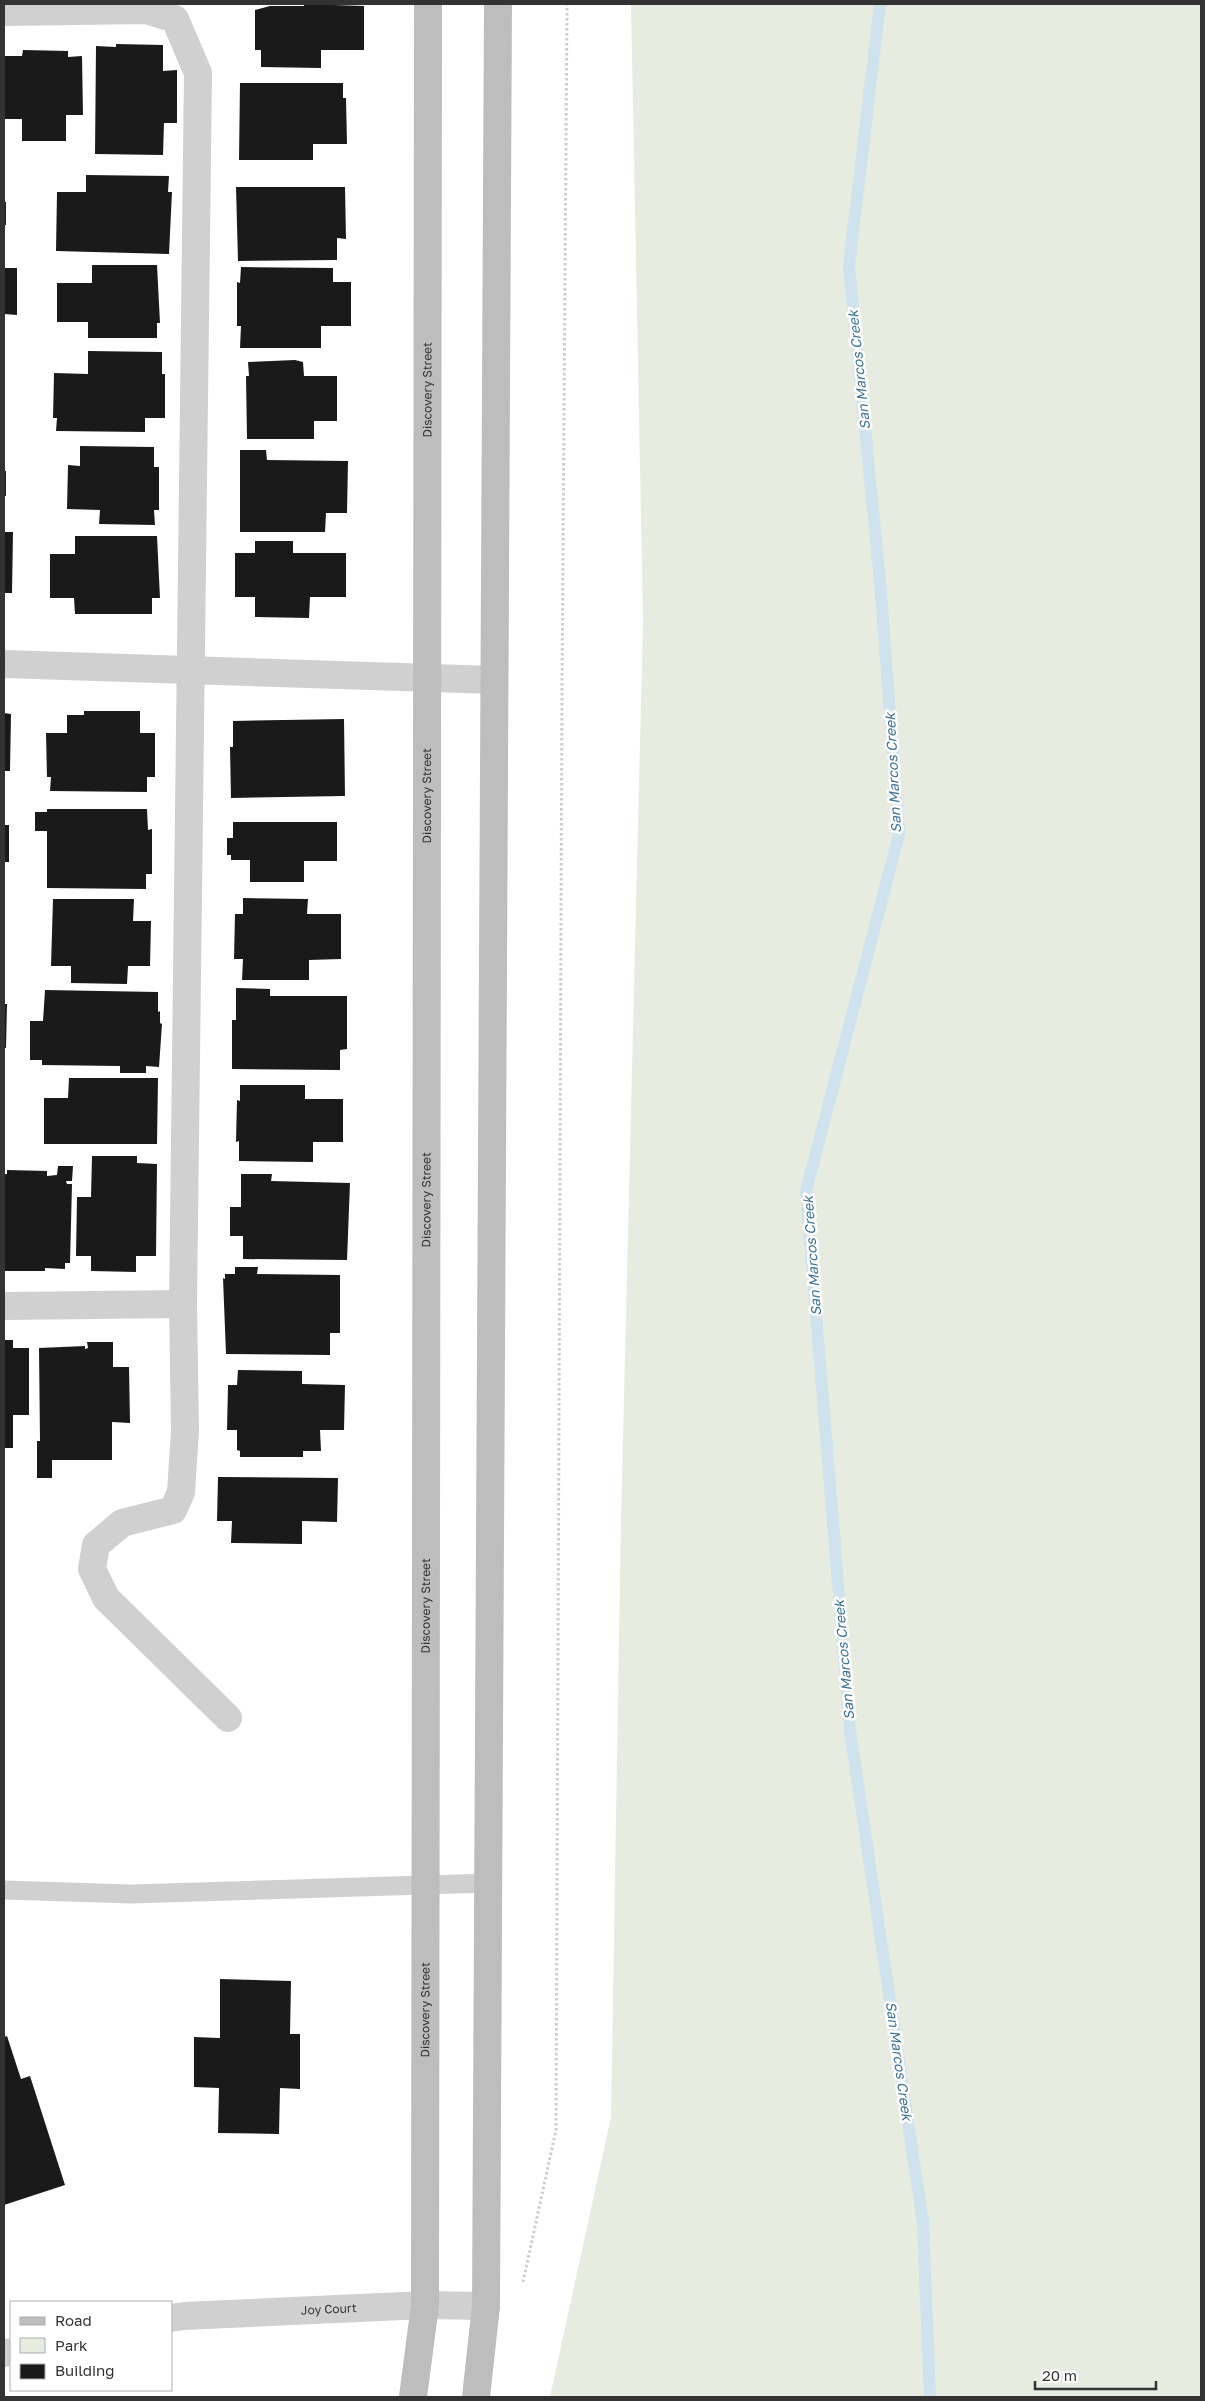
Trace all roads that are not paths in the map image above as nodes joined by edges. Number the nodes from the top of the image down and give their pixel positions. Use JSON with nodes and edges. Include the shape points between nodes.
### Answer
{"nodes":[{"id":1,"x":428,"y":4,"type":"edge"},
{"id":2,"x":498,"y":4,"type":"edge"},
{"id":3,"x":4,"y":12,"type":"edge"},
{"id":4,"x":4,"y":664,"type":"edge"},
{"id":5,"x":189,"y":672,"type":"junction"},
{"id":6,"x":427,"y":676,"type":"junction"},
{"id":7,"x":494,"y":680,"type":"junction"},
{"id":8,"x":183,"y":1304,"type":"junction"},
{"id":9,"x":4,"y":1306,"type":"edge"},
{"id":10,"x":228,"y":1718,"type":"dead end"},
{"id":11,"x":489,"y":1883,"type":"junction"},
{"id":12,"x":424,"y":1885,"type":"junction"},
{"id":13,"x":4,"y":1890,"type":"edge"},
{"id":14,"x":425,"y":2305,"type":"junction"},
{"id":15,"x":486,"y":2306,"type":"junction"},
{"id":16,"x":172,"y":2318,"type":"edge"},
{"id":17,"x":413,"y":2397,"type":"edge"},
{"id":18,"x":476,"y":2397,"type":"edge"}],
"edges":[{"from":1,"to":6,"type":"main road","name":"Discovery Street"},
{"from":2,"to":7,"type":"main road"},
{"from":3,"to":5,"type":"street","via":[[146,10],[175,19],[198,72]]},
{"from":4,"to":5,"type":"street"},
{"from":5,"to":6,"type":"street"},
{"from":5,"to":8,"type":"street"},
{"from":6,"to":7,"type":"street"},
{"from":6,"to":12,"type":"main road","name":"Discovery Street"},
{"from":7,"to":11,"type":"main road"},
{"from":8,"to":9,"type":"street"},
{"from":8,"to":10,"type":"street","via":[[186,1431],[181,1492],[172,1510],[122,1523],[96,1545],[92,1569],[106,1598]]},
{"from":11,"to":12,"type":"lane"},
{"from":11,"to":15,"type":"main road"},
{"from":12,"to":13,"type":"lane","via":[[131,1894]]},
{"from":12,"to":14,"type":"main road","name":"Discovery Street"},
{"from":14,"to":15,"type":"street","name":"Joy Court"},
{"from":14,"to":16,"type":"street","name":"Joy Court"},
{"from":14,"to":17,"type":"main road","name":"Discovery Street"},
{"from":15,"to":18,"type":"main road"}]}
